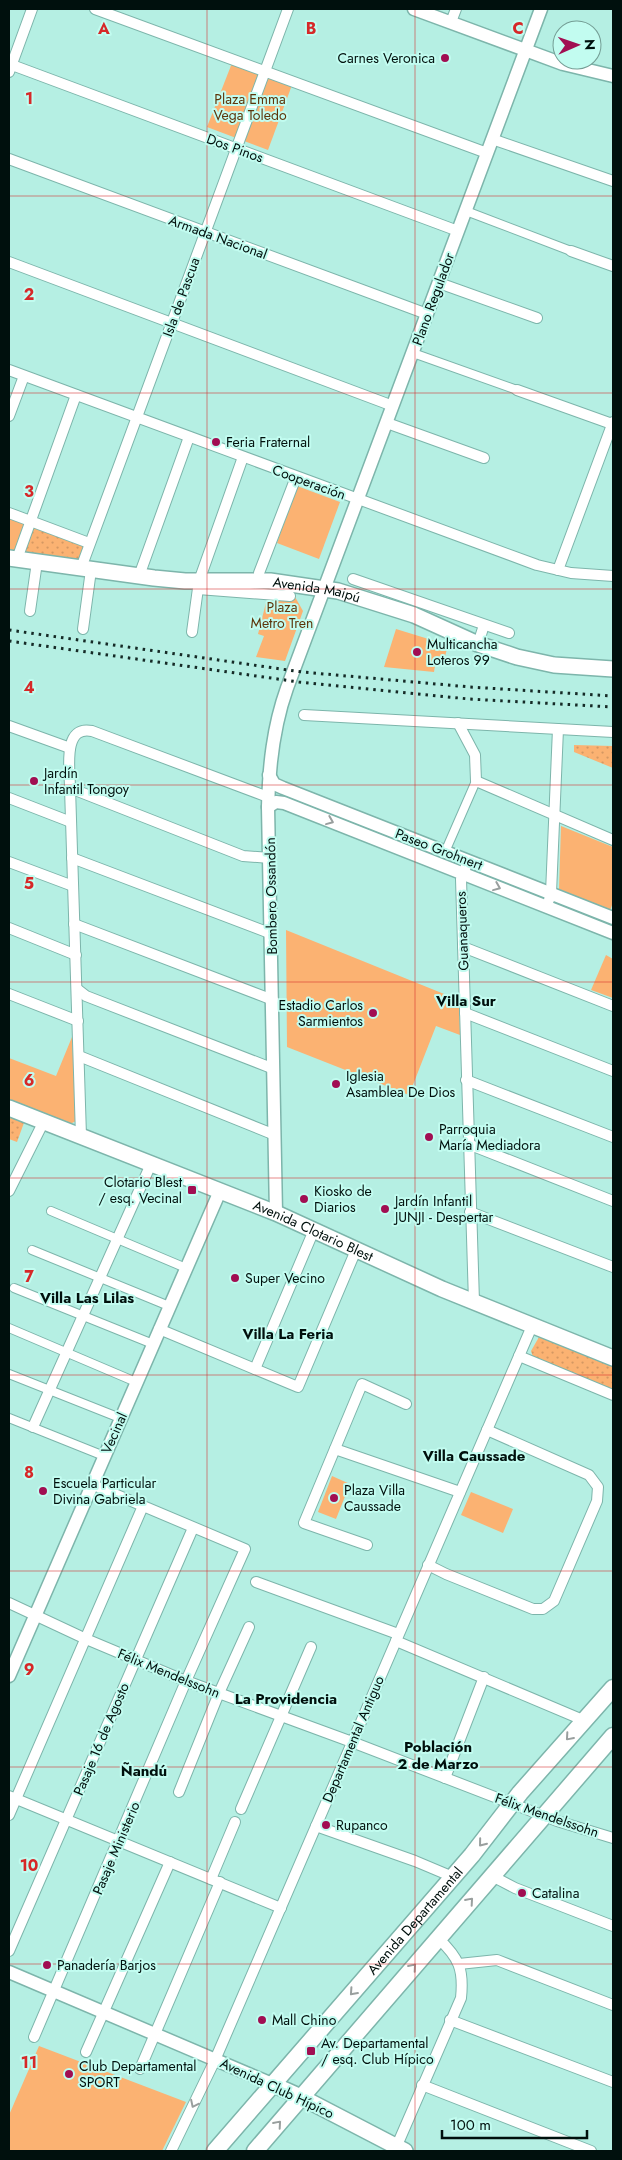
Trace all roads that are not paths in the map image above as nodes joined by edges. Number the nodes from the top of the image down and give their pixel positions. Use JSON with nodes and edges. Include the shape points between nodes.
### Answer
{"nodes":[{"id":1,"x":32,"y":9,"type":"edge"},
{"id":2,"x":96,"y":9,"type":"edge"},
{"id":3,"x":288,"y":9,"type":"edge"},
{"id":4,"x":414,"y":9,"type":"edge"},
{"id":5,"x":456,"y":9,"type":"edge"},
{"id":6,"x":541,"y":9,"type":"edge"},
{"id":7,"x":451,"y":22,"type":"junction"},
{"id":8,"x":525,"y":50,"type":"junction"},
{"id":9,"x":10,"y":69,"type":"edge"},
{"id":10,"x":265,"y":71,"type":"junction"},
{"id":11,"x":613,"y":76,"type":"edge"},
{"id":12,"x":492,"y":139,"type":"junction"},
{"id":13,"x":236,"y":148,"type":"junction"},
{"id":14,"x":487,"y":153,"type":"junction"},
{"id":15,"x":9,"y":158,"type":"edge"},
{"id":16,"x":611,"y":179,"type":"edge"},
{"id":17,"x":466,"y":211,"type":"junction"},
{"id":18,"x":458,"y":231,"type":"junction"},
{"id":19,"x":205,"y":232,"type":"junction"},
{"id":20,"x":571,"y":251,"type":"joint"},
{"id":21,"x":9,"y":262,"type":"edge"},
{"id":22,"x":613,"y":266,"type":"edge"},
{"id":23,"x":439,"y":282,"type":"junction"},
{"id":24,"x":427,"y":314,"type":"junction"},
{"id":25,"x":537,"y":318,"type":"dead end"},
{"id":26,"x":171,"y":323,"type":"junction"},
{"id":27,"x":413,"y":353,"type":"junction"},
{"id":28,"x":9,"y":370,"type":"edge"},
{"id":29,"x":24,"y":376,"type":"junction"},
{"id":30,"x":517,"y":390,"type":"joint"},
{"id":31,"x":76,"y":395,"type":"junction"},
{"id":32,"x":394,"y":406,"type":"junction"},
{"id":33,"x":9,"y":416,"type":"edge"},
{"id":34,"x":136,"y":417,"type":"junction"},
{"id":35,"x":387,"y":423,"type":"junction"},
{"id":36,"x":613,"y":423,"type":"edge"},
{"id":37,"x":190,"y":437,"type":"junction"},
{"id":38,"x":243,"y":457,"type":"junction"},
{"id":39,"x":484,"y":458,"type":"dead end"},
{"id":40,"x":296,"y":477,"type":"junction"},
{"id":41,"x":359,"y":500,"type":"junction"},
{"id":42,"x":9,"y":513,"type":"edge"},
{"id":43,"x":30,"y":520,"type":"junction"},
{"id":44,"x":89,"y":543,"type":"junction"},
{"id":45,"x":13,"y":559,"type":"edge"},
{"id":46,"x":37,"y":562,"type":"junction"},
{"id":47,"x":86,"y":569,"type":"junction"},
{"id":48,"x":558,"y":570,"type":"junction"},
{"id":49,"x":259,"y":573,"type":"dead end"},
{"id":50,"x":139,"y":576,"type":"junction"},
{"id":51,"x":613,"y":576,"type":"edge"},
{"id":52,"x":353,"y":580,"type":"dead end"},
{"id":53,"x":198,"y":585,"type":"junction"},
{"id":54,"x":326,"y":589,"type":"junction"},
{"id":55,"x":290,"y":596,"type":"dead end"},
{"id":56,"x":30,"y":611,"type":"dead end"},
{"id":57,"x":484,"y":625,"type":"junction"},
{"id":58,"x":84,"y":629,"type":"dead end"},
{"id":59,"x":192,"y":632,"type":"dead end"},
{"id":60,"x":509,"y":633,"type":"dead end"},
{"id":61,"x":478,"y":644,"type":"junction"},
{"id":62,"x":613,"y":669,"type":"edge"},
{"id":63,"x":304,"y":715,"type":"dead end"},
{"id":64,"x":458,"y":724,"type":"junction"},
{"id":65,"x":9,"y":726,"type":"edge"},
{"id":66,"x":558,"y":729,"type":"junction"},
{"id":67,"x":613,"y":732,"type":"edge"},
{"id":68,"x":71,"y":744,"type":"junction"},
{"id":69,"x":269,"y":775,"type":"junction"},
{"id":70,"x":476,"y":781,"type":"junction"},
{"id":71,"x":70,"y":788,"type":"junction"},
{"id":72,"x":9,"y":798,"type":"edge"},
{"id":73,"x":268,"y":802,"type":"junction"},
{"id":74,"x":555,"y":816,"type":"junction"},
{"id":75,"x":71,"y":822,"type":"junction"},
{"id":76,"x":385,"y":828,"type":"junction"},
{"id":77,"x":613,"y":840,"type":"edge"},
{"id":78,"x":380,"y":841,"type":"junction"},
{"id":79,"x":445,"y":852,"type":"junction"},
{"id":80,"x":72,"y":858,"type":"junction"},
{"id":81,"x":270,"y":858,"type":"junction"},
{"id":82,"x":468,"y":861,"type":"junction"},
{"id":83,"x":9,"y":862,"type":"edge"},
{"id":84,"x":463,"y":873,"type":"junction"},
{"id":85,"x":73,"y":886,"type":"junction"},
{"id":86,"x":551,"y":894,"type":"junction"},
{"id":87,"x":546,"y":906,"type":"junction"},
{"id":88,"x":613,"y":918,"type":"edge"},
{"id":89,"x":74,"y":924,"type":"junction"},
{"id":90,"x":9,"y":928,"type":"edge"},
{"id":91,"x":613,"y":933,"type":"edge"},
{"id":92,"x":272,"y":934,"type":"junction"},
{"id":93,"x":463,"y":947,"type":"junction"},
{"id":94,"x":76,"y":955,"type":"junction"},
{"id":95,"x":77,"y":989,"type":"junction"},
{"id":96,"x":9,"y":994,"type":"edge"},
{"id":97,"x":273,"y":1000,"type":"junction"},
{"id":98,"x":613,"y":1006,"type":"edge"},
{"id":99,"x":465,"y":1013,"type":"junction"},
{"id":100,"x":78,"y":1021,"type":"junction"},
{"id":101,"x":79,"y":1056,"type":"junction"},
{"id":102,"x":274,"y":1069,"type":"junction"},
{"id":103,"x":613,"y":1071,"type":"edge"},
{"id":104,"x":466,"y":1080,"type":"junction"},
{"id":105,"x":9,"y":1108,"type":"edge"},
{"id":106,"x":44,"y":1121,"type":"junction"},
{"id":107,"x":274,"y":1135,"type":"junction"},
{"id":108,"x":81,"y":1136,"type":"junction"},
{"id":109,"x":613,"y":1136,"type":"edge"},
{"id":110,"x":468,"y":1144,"type":"junction"},
{"id":111,"x":151,"y":1164,"type":"junction"},
{"id":112,"x":9,"y":1191,"type":"edge"},
{"id":113,"x":220,"y":1191,"type":"junction"},
{"id":114,"x":613,"y":1201,"type":"edge"},
{"id":115,"x":52,"y":1211,"type":"dead end"},
{"id":116,"x":470,"y":1212,"type":"junction"},
{"id":117,"x":276,"y":1213,"type":"junction"},
{"id":118,"x":314,"y":1230,"type":"junction"},
{"id":119,"x":118,"y":1239,"type":"junction"},
{"id":120,"x":32,"y":1250,"type":"dead end"},
{"id":121,"x":356,"y":1250,"type":"junction"},
{"id":122,"x":186,"y":1268,"type":"junction"},
{"id":123,"x":613,"y":1268,"type":"edge"},
{"id":124,"x":100,"y":1278,"type":"junction"},
{"id":125,"x":14,"y":1288,"type":"dead end"},
{"id":126,"x":474,"y":1302,"type":"junction"},
{"id":127,"x":169,"y":1306,"type":"junction"},
{"id":128,"x":83,"y":1316,"type":"junction"},
{"id":129,"x":532,"y":1326,"type":"junction"},
{"id":130,"x":9,"y":1328,"type":"edge"},
{"id":131,"x":159,"y":1329,"type":"junction"},
{"id":132,"x":153,"y":1344,"type":"junction"},
{"id":133,"x":67,"y":1353,"type":"junction"},
{"id":134,"x":518,"y":1356,"type":"junction"},
{"id":135,"x":613,"y":1358,"type":"edge"},
{"id":136,"x":255,"y":1369,"type":"junction"},
{"id":137,"x":9,"y":1374,"type":"edge"},
{"id":138,"x":136,"y":1382,"type":"junction"},
{"id":139,"x":50,"y":1390,"type":"junction"},
{"id":140,"x":613,"y":1395,"type":"edge"},
{"id":141,"x":406,"y":1404,"type":"dead end"},
{"id":142,"x":9,"y":1418,"type":"edge"},
{"id":143,"x":120,"y":1418,"type":"junction"},
{"id":144,"x":33,"y":1427,"type":"junction"},
{"id":145,"x":487,"y":1430,"type":"junction"},
{"id":146,"x":335,"y":1449,"type":"junction"},
{"id":147,"x":104,"y":1456,"type":"junction"},
{"id":148,"x":92,"y":1484,"type":"junction"},
{"id":149,"x":460,"y":1492,"type":"junction"},
{"id":150,"x":143,"y":1506,"type":"junction"},
{"id":151,"x":193,"y":1528,"type":"junction"},
{"id":152,"x":367,"y":1545,"type":"dead end"},
{"id":153,"x":428,"y":1565,"type":"junction"},
{"id":154,"x":256,"y":1582,"type":"dead end"},
{"id":155,"x":9,"y":1603,"type":"edge"},
{"id":156,"x":36,"y":1616,"type":"junction"},
{"id":157,"x":249,"y":1627,"type":"dead end"},
{"id":158,"x":397,"y":1638,"type":"junction"},
{"id":159,"x":86,"y":1639,"type":"junction"},
{"id":160,"x":311,"y":1647,"type":"dead end"},
{"id":161,"x":135,"y":1660,"type":"junction"},
{"id":162,"x":9,"y":1676,"type":"edge"},
{"id":163,"x":484,"y":1678,"type":"junction"},
{"id":164,"x":186,"y":1681,"type":"junction"},
{"id":165,"x":613,"y":1688,"type":"edge"},
{"id":166,"x":219,"y":1693,"type":"junction"},
{"id":167,"x":280,"y":1715,"type":"junction"},
{"id":168,"x":583,"y":1720,"type":"junction"},
{"id":169,"x":613,"y":1736,"type":"edge"},
{"id":170,"x":352,"y":1742,"type":"junction"},
{"id":171,"x":445,"y":1778,"type":"junction"},
{"id":172,"x":179,"y":1792,"type":"dead end"},
{"id":173,"x":12,"y":1797,"type":"edge"},
{"id":174,"x":512,"y":1804,"type":"junction"},
{"id":175,"x":241,"y":1809,"type":"dead end"},
{"id":176,"x":9,"y":1815,"type":"edge"},
{"id":177,"x":544,"y":1816,"type":"junction"},
{"id":178,"x":66,"y":1819,"type":"junction"},
{"id":179,"x":235,"y":1822,"type":"dead end"},
{"id":180,"x":316,"y":1826,"type":"junction"},
{"id":181,"x":613,"y":1838,"type":"edge"},
{"id":182,"x":119,"y":1841,"type":"junction"},
{"id":183,"x":170,"y":1862,"type":"junction"},
{"id":184,"x":492,"y":1876,"type":"junction"},
{"id":185,"x":452,"y":1877,"type":"junction"},
{"id":186,"x":215,"y":1880,"type":"junction"},
{"id":187,"x":281,"y":1908,"type":"junction"},
{"id":188,"x":613,"y":1926,"type":"edge"},
{"id":189,"x":438,"y":1938,"type":"junction"},
{"id":190,"x":9,"y":1951,"type":"edge"},
{"id":191,"x":459,"y":1964,"type":"junction"},
{"id":192,"x":9,"y":1972,"type":"edge"},
{"id":193,"x":54,"y":1991,"type":"junction"},
{"id":194,"x":613,"y":2005,"type":"edge"},
{"id":195,"x":104,"y":2013,"type":"junction"},
{"id":196,"x":450,"y":2020,"type":"junction"},
{"id":197,"x":154,"y":2034,"type":"junction"},
{"id":198,"x":34,"y":2037,"type":"dead end"},
{"id":199,"x":86,"y":2052,"type":"dead end"},
{"id":200,"x":215,"y":2060,"type":"junction"},
{"id":201,"x":140,"y":2069,"type":"dead end"},
{"id":202,"x":613,"y":2082,"type":"edge"},
{"id":203,"x":272,"y":2084,"type":"junction"},
{"id":204,"x":422,"y":2085,"type":"junction"},
{"id":205,"x":301,"y":2097,"type":"junction"},
{"id":206,"x":399,"y":2150,"type":"edge"},
{"id":207,"x":171,"y":2151,"type":"edge"},
{"id":208,"x":215,"y":2151,"type":"edge"},
{"id":209,"x":255,"y":2151,"type":"edge"},
{"id":210,"x":591,"y":2151,"type":"edge"}],
"edges":[{"from":1,"to":9,"type":"street"},
{"from":2,"to":10,"type":"street"},
{"from":3,"to":10,"type":"street","name":"Isla de Pascua"},
{"from":4,"to":7,"type":"street"},
{"from":5,"to":7,"type":"street"},
{"from":6,"to":8,"type":"street","name":"Plano Regulador"},
{"from":7,"to":8,"type":"street"},
{"from":8,"to":11,"type":"street","via":[[569,66]]},
{"from":8,"to":12,"type":"street","name":"Plano Regulador"},
{"from":9,"to":13,"type":"street","name":"Dos Pinos"},
{"from":10,"to":13,"type":"street","name":"Isla de Pascua"},
{"from":10,"to":14,"type":"street"},
{"from":12,"to":14,"type":"street","name":"Plano Regulador"},
{"from":12,"to":16,"type":"street"},
{"from":13,"to":18,"type":"street","name":"Dos Pinos"},
{"from":13,"to":19,"type":"street","name":"Isla de Pascua"},
{"from":14,"to":17,"type":"street","name":"Plano Regulador"},
{"from":15,"to":19,"type":"street","name":"Armada Nacional"},
{"from":17,"to":18,"type":"street","name":"Plano Regulador"},
{"from":17,"to":20,"type":"street"},
{"from":18,"to":23,"type":"street","name":"Plano Regulador"},
{"from":19,"to":24,"type":"street","name":"Armada Nacional"},
{"from":19,"to":26,"type":"street","name":"Isla de Pascua"},
{"from":20,"to":22,"type":"street"},
{"from":21,"to":26,"type":"street"},
{"from":23,"to":24,"type":"street","name":"Plano Regulador"},
{"from":23,"to":25,"type":"street"},
{"from":24,"to":27,"type":"street","name":"Plano Regulador"},
{"from":26,"to":32,"type":"street"},
{"from":26,"to":34,"type":"street","name":"Isla de Pascua"},
{"from":27,"to":30,"type":"street"},
{"from":27,"to":32,"type":"street","name":"Plano Regulador"},
{"from":28,"to":29,"type":"street","name":"Cooperación"},
{"from":29,"to":31,"type":"street","name":"Cooperación"},
{"from":29,"to":33,"type":"street"},
{"from":30,"to":36,"type":"street"},
{"from":31,"to":34,"type":"street","name":"Cooperación"},
{"from":31,"to":43,"type":"street"},
{"from":32,"to":35,"type":"street","name":"Plano Regulador"},
{"from":34,"to":37,"type":"street","name":"Cooperación"},
{"from":34,"to":44,"type":"street","name":"Isla de Pascua"},
{"from":35,"to":39,"type":"street"},
{"from":35,"to":41,"type":"street","name":"Plano Regulador"},
{"from":36,"to":48,"type":"street"},
{"from":37,"to":38,"type":"street","name":"Cooperación"},
{"from":37,"to":50,"type":"street"},
{"from":38,"to":40,"type":"street","name":"Cooperación"},
{"from":38,"to":53,"type":"street"},
{"from":40,"to":41,"type":"street","name":"Cooperación"},
{"from":40,"to":49,"type":"street"},
{"from":41,"to":48,"type":"street","name":"Cooperación"},
{"from":41,"to":54,"type":"street","name":"Plano Regulador"},
{"from":42,"to":43,"type":"street"},
{"from":43,"to":44,"type":"street"},
{"from":43,"to":45,"type":"street"},
{"from":44,"to":47,"type":"street","name":"Isla de Pascua"},
{"from":45,"to":46,"type":"main road","name":"Avenida Maipú"},
{"from":46,"to":47,"type":"main road","name":"Avenida Maipú"},
{"from":46,"to":56,"type":"street"},
{"from":47,"to":50,"type":"main road","name":"Avenida Maipú"},
{"from":47,"to":58,"type":"street","name":"Isla de Pascua"},
{"from":48,"to":51,"type":"street","name":"Cooperación"},
{"from":50,"to":53,"type":"main road","name":"Avenida Maipú"},
{"from":52,"to":57,"type":"street","name":"Avenida Maipú"},
{"from":53,"to":54,"type":"main road","name":"Avenida Maipú","via":[[270,580]]},
{"from":53,"to":55,"type":"street","name":"Avenida Maipú"},
{"from":53,"to":59,"type":"street"},
{"from":54,"to":61,"type":"main road","name":"Avenida Maipú","via":[[393,608]]},
{"from":54,"to":69,"type":"street","name":"Bombero Ossandón","via":[[279,713]]},
{"from":57,"to":60,"type":"street","name":"Avenida Maipú"},
{"from":57,"to":61,"type":"street"},
{"from":61,"to":62,"type":"main road","name":"Avenida Maipú","via":[[537,662]]},
{"from":63,"to":64,"type":"street"},
{"from":64,"to":66,"type":"street"},
{"from":64,"to":70,"type":"street","via":[[474,755]]},
{"from":65,"to":68,"type":"street"},
{"from":66,"to":67,"type":"street"},
{"from":66,"to":74,"type":"street"},
{"from":68,"to":71,"type":"street"},
{"from":68,"to":73,"type":"street","name":"Paseo Grohnert","via":[[81,731],[92,731]]},
{"from":69,"to":73,"type":"street","name":"Bombero Ossandón"},
{"from":69,"to":76,"type":"street","name":"Paseo Grohnert","via":[[278,786]]},
{"from":70,"to":74,"type":"street"},
{"from":70,"to":79,"type":"street"},
{"from":71,"to":75,"type":"street"},
{"from":71,"to":81,"type":"street","via":[[243,856]]},
{"from":72,"to":75,"type":"street"},
{"from":73,"to":78,"type":"street","name":"Paseo Grohnert","one_way":true,"via":[[280,802]]},
{"from":73,"to":81,"type":"street","name":"Bombero Ossandón"},
{"from":74,"to":77,"type":"street"},
{"from":74,"to":86,"type":"street"},
{"from":75,"to":80,"type":"street"},
{"from":76,"to":78,"type":"street"},
{"from":76,"to":79,"type":"street","name":"Paseo Grohnert"},
{"from":78,"to":84,"type":"street","name":"Paseo Grohnert"},
{"from":79,"to":82,"type":"street","name":"Paseo Grohnert"},
{"from":80,"to":85,"type":"street"},
{"from":80,"to":92,"type":"street"},
{"from":81,"to":92,"type":"street","name":"Bombero Ossandón"},
{"from":82,"to":84,"type":"street","name":"Guanaqueros"},
{"from":82,"to":86,"type":"street","name":"Paseo Grohnert"},
{"from":83,"to":85,"type":"street"},
{"from":84,"to":87,"type":"street","name":"Paseo Grohnert","one_way":true},
{"from":84,"to":93,"type":"street","name":"Guanaqueros"},
{"from":85,"to":89,"type":"street"},
{"from":86,"to":87,"type":"street"},
{"from":86,"to":88,"type":"street","name":"Paseo Grohnert"},
{"from":87,"to":91,"type":"street","name":"Paseo Grohnert"},
{"from":89,"to":94,"type":"street"},
{"from":89,"to":97,"type":"street"},
{"from":90,"to":94,"type":"street"},
{"from":92,"to":97,"type":"street","name":"Bombero Ossandón"},
{"from":93,"to":98,"type":"street"},
{"from":93,"to":99,"type":"street","name":"Guanaqueros"},
{"from":94,"to":95,"type":"street"},
{"from":95,"to":100,"type":"street"},
{"from":95,"to":102,"type":"street","via":[[86,996]]},
{"from":96,"to":100,"type":"street"},
{"from":97,"to":102,"type":"street","name":"Bombero Ossandón"},
{"from":99,"to":103,"type":"street"},
{"from":99,"to":104,"type":"street","name":"Guanaqueros"},
{"from":100,"to":101,"type":"street"},
{"from":101,"to":107,"type":"street"},
{"from":101,"to":108,"type":"street"},
{"from":102,"to":107,"type":"street","name":"Bombero Ossandón"},
{"from":104,"to":109,"type":"street"},
{"from":104,"to":110,"type":"street","name":"Guanaqueros"},
{"from":105,"to":106,"type":"main road","name":"Avenida Clotario Blest"},
{"from":106,"to":108,"type":"main road","name":"Avenida Clotario Blest"},
{"from":106,"to":112,"type":"street"},
{"from":107,"to":117,"type":"street","name":"Bombero Ossandón"},
{"from":108,"to":111,"type":"main road","name":"Avenida Clotario Blest"},
{"from":110,"to":114,"type":"street"},
{"from":110,"to":116,"type":"street","name":"Guanaqueros"},
{"from":111,"to":113,"type":"main road","name":"Avenida Clotario Blest"},
{"from":111,"to":119,"type":"street"},
{"from":113,"to":117,"type":"main road","name":"Avenida Clotario Blest"},
{"from":113,"to":122,"type":"street","name":"Vecinal"},
{"from":115,"to":119,"type":"street"},
{"from":116,"to":123,"type":"street"},
{"from":116,"to":126,"type":"street","name":"Guanaqueros"},
{"from":117,"to":118,"type":"main road","name":"Avenida Clotario Blest"},
{"from":118,"to":121,"type":"main road","name":"Avenida Clotario Blest"},
{"from":118,"to":136,"type":"street"},
{"from":119,"to":122,"type":"street"},
{"from":119,"to":124,"type":"street"},
{"from":120,"to":124,"type":"street"},
{"from":121,"to":126,"type":"main road","name":"Avenida Clotario Blest"},
{"from":121,"to":136,"type":"street","via":[[298,1387]]},
{"from":122,"to":127,"type":"street","name":"Vecinal"},
{"from":124,"to":127,"type":"street"},
{"from":124,"to":128,"type":"street"},
{"from":125,"to":128,"type":"street"},
{"from":126,"to":129,"type":"main road","name":"Avenida Clotario Blest"},
{"from":127,"to":131,"type":"street","name":"Vecinal"},
{"from":128,"to":132,"type":"street"},
{"from":128,"to":133,"type":"street"},
{"from":129,"to":134,"type":"street","name":"Departamental Antiguo"},
{"from":129,"to":135,"type":"main road","name":"Avenida Clotario Blest"},
{"from":130,"to":133,"type":"street"},
{"from":131,"to":132,"type":"street","name":"Vecinal"},
{"from":131,"to":136,"type":"street"},
{"from":132,"to":138,"type":"street","name":"Vecinal"},
{"from":133,"to":138,"type":"street"},
{"from":133,"to":139,"type":"street"},
{"from":134,"to":140,"type":"street"},
{"from":134,"to":145,"type":"street","name":"Departamental Antiguo"},
{"from":137,"to":139,"type":"street"},
{"from":138,"to":143,"type":"street","name":"Vecinal"},
{"from":139,"to":143,"type":"street"},
{"from":139,"to":144,"type":"street"},
{"from":141,"to":146,"type":"street","via":[[362,1384]]},
{"from":142,"to":144,"type":"street"},
{"from":143,"to":147,"type":"street","name":"Vecinal"},
{"from":144,"to":147,"type":"street"},
{"from":145,"to":149,"type":"street","name":"Departamental Antiguo"},
{"from":145,"to":153,"type":"street","via":[[589,1475],[598,1487],[597,1501],[554,1602],[543,1609],[533,1609]]},
{"from":146,"to":149,"type":"street"},
{"from":146,"to":152,"type":"street","via":[[304,1523]]},
{"from":147,"to":148,"type":"street","name":"Vecinal"},
{"from":148,"to":150,"type":"street"},
{"from":148,"to":156,"type":"street","name":"Vecinal"},
{"from":149,"to":153,"type":"street","name":"Departamental Antiguo"},
{"from":150,"to":151,"type":"street"},
{"from":150,"to":159,"type":"street"},
{"from":151,"to":161,"type":"street","name":"Pasaje 16 de Agosto"},
{"from":151,"to":164,"type":"street","name":"Pasaje Ministerio","via":[[244,1549]]},
{"from":153,"to":158,"type":"street","name":"Departamental Antiguo"},
{"from":154,"to":158,"type":"street"},
{"from":155,"to":156,"type":"street","name":"Félix Mendelssohn"},
{"from":156,"to":159,"type":"street","name":"Félix Mendelssohn"},
{"from":156,"to":162,"type":"street","name":"Vecinal"},
{"from":157,"to":166,"type":"street"},
{"from":158,"to":163,"type":"street"},
{"from":158,"to":170,"type":"street","name":"Departamental Antiguo"},
{"from":159,"to":161,"type":"street","name":"Félix Mendelssohn"},
{"from":159,"to":173,"type":"street"},
{"from":160,"to":167,"type":"street"},
{"from":161,"to":164,"type":"street","name":"Félix Mendelssohn"},
{"from":161,"to":178,"type":"street","name":"Pasaje 16 de Agosto"},
{"from":163,"to":168,"type":"street"},
{"from":163,"to":171,"type":"street"},
{"from":164,"to":166,"type":"street","name":"Félix Mendelssohn"},
{"from":164,"to":182,"type":"street","name":"Pasaje Ministerio"},
{"from":165,"to":168,"type":"main road","name":"Avenida Departamental"},
{"from":166,"to":167,"type":"street","name":"Félix Mendelssohn"},
{"from":166,"to":172,"type":"street"},
{"from":167,"to":170,"type":"street","name":"Félix Mendelssohn"},
{"from":167,"to":175,"type":"street"},
{"from":168,"to":174,"type":"main road","name":"Avenida Departamental","one_way":true},
{"from":169,"to":177,"type":"main road"},
{"from":170,"to":171,"type":"street","name":"Félix Mendelssohn"},
{"from":170,"to":180,"type":"street","name":"Departamental Antiguo"},
{"from":171,"to":174,"type":"street","name":"Félix Mendelssohn"},
{"from":173,"to":176,"type":"street"},
{"from":173,"to":178,"type":"street"},
{"from":174,"to":177,"type":"street","name":"Félix Mendelssohn"},
{"from":174,"to":185,"type":"main road","name":"Avenida Departamental","one_way":true},
{"from":177,"to":181,"type":"street","name":"Félix Mendelssohn"},
{"from":177,"to":184,"type":"main road"},
{"from":178,"to":182,"type":"street"},
{"from":178,"to":190,"type":"street","name":"Pasaje 16 de Agosto"},
{"from":179,"to":186,"type":"street"},
{"from":180,"to":185,"type":"street"},
{"from":180,"to":187,"type":"street","name":"Departamental Antiguo"},
{"from":182,"to":183,"type":"street"},
{"from":182,"to":193,"type":"street","name":"Pasaje Ministerio"},
{"from":183,"to":186,"type":"street"},
{"from":183,"to":195,"type":"street"},
{"from":184,"to":188,"type":"street"},
{"from":189,"to":184,"type":"main road","one_way":true},
{"from":185,"to":203,"type":"main road","name":"Avenida Departamental","one_way":true},
{"from":186,"to":187,"type":"street"},
{"from":186,"to":197,"type":"street"},
{"from":187,"to":200,"type":"street","name":"Departamental Antiguo"},
{"from":189,"to":191,"type":"street"},
{"from":205,"to":189,"type":"main road","one_way":true},
{"from":191,"to":194,"type":"street","via":[[497,1960]]},
{"from":191,"to":196,"type":"street","via":[[461,1998]]},
{"from":192,"to":193,"type":"street","name":"Avenida Club Hípico"},
{"from":193,"to":195,"type":"street","name":"Avenida Club Hípico"},
{"from":193,"to":198,"type":"street","name":"Pasaje Ministerio"},
{"from":195,"to":197,"type":"street","name":"Avenida Club Hípico"},
{"from":195,"to":199,"type":"street"},
{"from":196,"to":202,"type":"street"},
{"from":196,"to":204,"type":"street"},
{"from":197,"to":200,"type":"street","name":"Avenida Club Hípico"},
{"from":197,"to":201,"type":"street"},
{"from":200,"to":203,"type":"street","name":"Avenida Club Hípico"},
{"from":200,"to":207,"type":"street","name":"Departamental Antiguo","one_way":true},
{"from":203,"to":205,"type":"main road","name":"Avenida Club Hípico"},
{"from":203,"to":208,"type":"main road","name":"Avenida Departamental"},
{"from":204,"to":206,"type":"street"},
{"from":204,"to":210,"type":"street"},
{"from":205,"to":206,"type":"main road","name":"Avenida Club Hípico"},
{"from":209,"to":205,"type":"main road","one_way":true}]}
